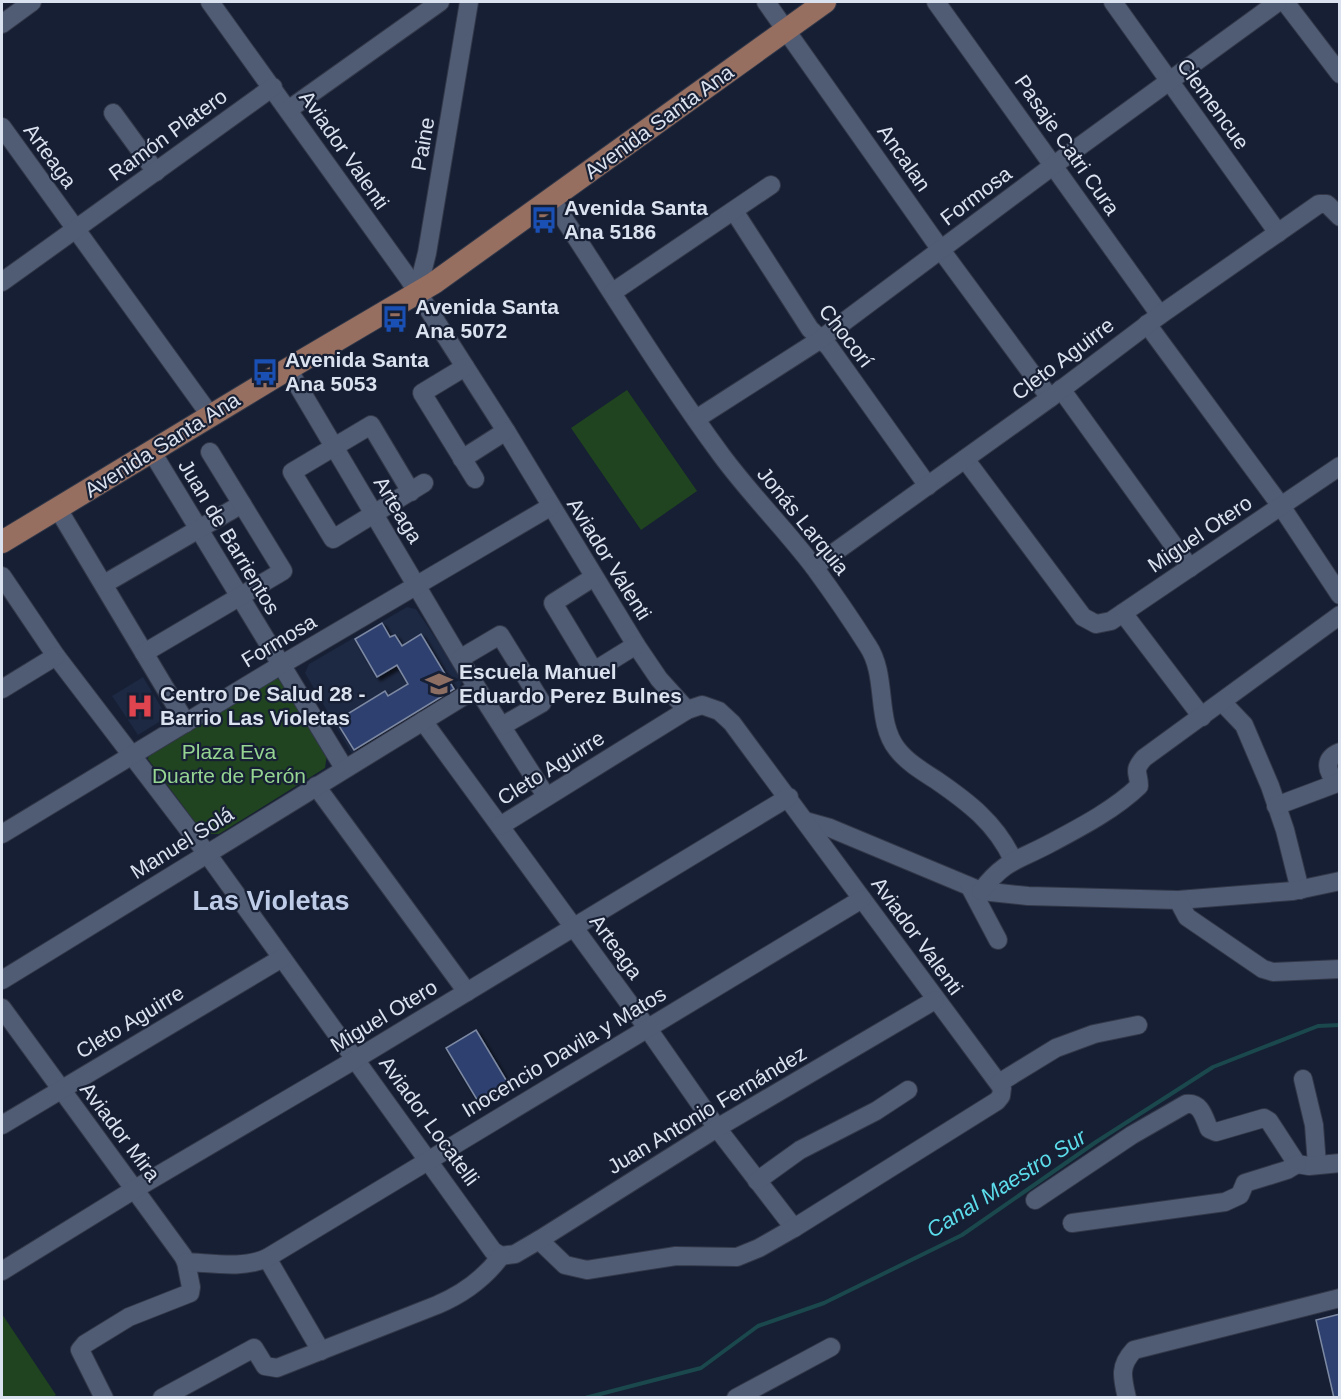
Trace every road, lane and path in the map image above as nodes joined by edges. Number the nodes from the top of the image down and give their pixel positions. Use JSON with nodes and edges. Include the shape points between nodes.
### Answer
{"nodes":[{"id":1,"x":32,"y":2,"type":"edge"},
{"id":2,"x":210,"y":2,"type":"edge"},
{"id":3,"x":440,"y":2,"type":"edge"},
{"id":4,"x":469,"y":2,"type":"edge"},
{"id":5,"x":766,"y":2,"type":"edge"},
{"id":6,"x":825,"y":2,"type":"edge"},
{"id":7,"x":936,"y":2,"type":"edge"},
{"id":8,"x":1113,"y":2,"type":"edge"},
{"id":9,"x":1278,"y":2,"type":"edge"},
{"id":10,"x":1285,"y":2,"type":"edge"},
{"id":11,"x":2,"y":24,"type":"edge"},
{"id":12,"x":786,"y":30,"type":"junction"},
{"id":13,"x":1340,"y":74,"type":"edge"},
{"id":14,"x":1169,"y":82,"type":"junction"},
{"id":15,"x":273,"y":87,"type":"junction"},
{"id":16,"x":288,"y":110,"type":"junction"},
{"id":17,"x":113,"y":113,"type":"dead end"},
{"id":18,"x":2,"y":127,"type":"edge"},
{"id":19,"x":1054,"y":165,"type":"junction"},
{"id":20,"x":156,"y":172,"type":"junction"},
{"id":21,"x":771,"y":185,"type":"dead end"},
{"id":22,"x":551,"y":199,"type":"junction"},
{"id":23,"x":734,"y":211,"type":"junction"},
{"id":24,"x":1340,"y":217,"type":"edge"},
{"id":25,"x":75,"y":230,"type":"junction"},
{"id":26,"x":1278,"y":233,"type":"junction"},
{"id":27,"x":941,"y":250,"type":"junction"},
{"id":28,"x":2,"y":282,"type":"edge"},
{"id":29,"x":612,"y":292,"type":"junction"},
{"id":30,"x":417,"y":293,"type":"junction"},
{"id":31,"x":1153,"y":320,"type":"junction"},
{"id":32,"x":821,"y":339,"type":"junction"},
{"id":33,"x":465,"y":367,"type":"junction"},
{"id":34,"x":288,"y":369,"type":"junction"},
{"id":35,"x":1055,"y":393,"type":"junction"},
{"id":36,"x":210,"y":415,"type":"junction"},
{"id":37,"x":696,"y":419,"type":"junction"},
{"id":38,"x":506,"y":431,"type":"junction"},
{"id":39,"x":334,"y":446,"type":"junction"},
{"id":40,"x":152,"y":452,"type":"junction"},
{"id":41,"x":210,"y":452,"type":"dead end"},
{"id":42,"x":462,"y":459,"type":"junction"},
{"id":43,"x":965,"y":459,"type":"junction"},
{"id":44,"x":1340,"y":466,"type":"edge"},
{"id":45,"x":475,"y":479,"type":"dead end"},
{"id":46,"x":928,"y":486,"type":"junction"},
{"id":47,"x":242,"y":504,"type":"junction"},
{"id":48,"x":1281,"y":506,"type":"junction"},
{"id":49,"x":550,"y":507,"type":"junction"},
{"id":50,"x":58,"y":509,"type":"junction"},
{"id":51,"x":374,"y":514,"type":"junction"},
{"id":52,"x":198,"y":529,"type":"junction"},
{"id":53,"x":2,"y":540,"type":"edge"},
{"id":54,"x":814,"y":567,"type":"junction"},
{"id":55,"x":1190,"y":568,"type":"junction"},
{"id":56,"x":2,"y":576,"type":"edge"},
{"id":57,"x":594,"y":578,"type":"junction"},
{"id":58,"x":104,"y":584,"type":"junction"},
{"id":59,"x":418,"y":585,"type":"junction"},
{"id":60,"x":1340,"y":595,"type":"edge"},
{"id":61,"x":240,"y":597,"type":"junction"},
{"id":62,"x":1123,"y":613,"type":"junction"},
{"id":63,"x":1340,"y":615,"type":"edge"},
{"id":64,"x":636,"y":645,"type":"junction"},
{"id":65,"x":144,"y":653,"type":"junction"},
{"id":66,"x":56,"y":656,"type":"junction"},
{"id":67,"x":461,"y":658,"type":"junction"},
{"id":68,"x":281,"y":665,"type":"junction"},
{"id":69,"x":477,"y":688,"type":"junction"},
{"id":70,"x":2,"y":689,"type":"edge"},
{"id":71,"x":1222,"y":702,"type":"junction"},
{"id":72,"x":687,"y":710,"type":"junction"},
{"id":73,"x":1202,"y":717,"type":"junction"},
{"id":74,"x":423,"y":721,"type":"junction"},
{"id":75,"x":186,"y":723,"type":"junction"},
{"id":76,"x":502,"y":726,"type":"junction"},
{"id":77,"x":1340,"y":752,"type":"edge"},
{"id":78,"x":133,"y":755,"type":"junction"},
{"id":79,"x":344,"y":768,"type":"junction"},
{"id":80,"x":1339,"y":783,"type":"edge"},
{"id":81,"x":316,"y":786,"type":"junction"},
{"id":82,"x":546,"y":796,"type":"junction"},
{"id":83,"x":789,"y":797,"type":"junction"},
{"id":84,"x":1276,"y":806,"type":"junction"},
{"id":85,"x":806,"y":821,"type":"junction"},
{"id":86,"x":500,"y":826,"type":"junction"},
{"id":87,"x":2,"y":834,"type":"edge"},
{"id":88,"x":208,"y":855,"type":"junction"},
{"id":89,"x":1013,"y":860,"type":"junction"},
{"id":90,"x":1340,"y":881,"type":"edge"},
{"id":91,"x":976,"y":889,"type":"junction"},
{"id":92,"x":1300,"y":890,"type":"junction"},
{"id":93,"x":862,"y":899,"type":"junction"},
{"id":94,"x":1178,"y":900,"type":"junction"},
{"id":95,"x":574,"y":927,"type":"junction"},
{"id":96,"x":998,"y":940,"type":"dead end"},
{"id":97,"x":282,"y":958,"type":"junction"},
{"id":98,"x":1340,"y":969,"type":"edge"},
{"id":99,"x":2,"y":980,"type":"edge"},
{"id":100,"x":467,"y":992,"type":"junction"},
{"id":101,"x":935,"y":1000,"type":"junction"},
{"id":102,"x":2,"y":1008,"type":"edge"},
{"id":103,"x":1138,"y":1025,"type":"dead end"},
{"id":104,"x":648,"y":1029,"type":"junction"},
{"id":105,"x":356,"y":1059,"type":"junction"},
{"id":106,"x":1303,"y":1079,"type":"dead end"},
{"id":107,"x":61,"y":1089,"type":"junction"},
{"id":108,"x":1000,"y":1089,"type":"junction"},
{"id":109,"x":908,"y":1090,"type":"dead end"},
{"id":110,"x":2,"y":1125,"type":"edge"},
{"id":111,"x":717,"y":1128,"type":"junction"},
{"id":112,"x":429,"y":1159,"type":"junction"},
{"id":113,"x":1340,"y":1163,"type":"edge"},
{"id":114,"x":1297,"y":1164,"type":"junction"},
{"id":115,"x":1317,"y":1165,"type":"junction"},
{"id":116,"x":757,"y":1181,"type":"junction"},
{"id":117,"x":135,"y":1189,"type":"junction"},
{"id":118,"x":1035,"y":1200,"type":"dead end"},
{"id":119,"x":1072,"y":1223,"type":"dead end"},
{"id":120,"x":794,"y":1228,"type":"junction"},
{"id":121,"x":539,"y":1240,"type":"junction"},
{"id":122,"x":501,"y":1256,"type":"junction"},
{"id":123,"x":267,"y":1258,"type":"junction"},
{"id":124,"x":186,"y":1262,"type":"junction"},
{"id":125,"x":2,"y":1271,"type":"edge"},
{"id":126,"x":1340,"y":1298,"type":"edge"},
{"id":127,"x":831,"y":1347,"type":"dead end"},
{"id":128,"x":321,"y":1351,"type":"junction"},
{"id":129,"x":738,"y":1397,"type":"edge"},
{"id":130,"x":104,"y":1398,"type":"edge"},
{"id":131,"x":162,"y":1398,"type":"edge"},
{"id":132,"x":1127,"y":1398,"type":"edge"}],
"edges":[{"from":1,"to":11,"type":"street"},
{"from":2,"to":15,"type":"street","name":"Aviador Valenti"},
{"from":3,"to":16,"type":"street"},
{"from":4,"to":30,"type":"street","name":"Paine"},
{"from":5,"to":12,"type":"street","name":"Ancalan"},
{"from":6,"to":12,"type":"main road","name":"Avenida Santa Ana"},
{"from":7,"to":19,"type":"street","name":"Pasaje Catri Cura"},
{"from":8,"to":14,"type":"street","name":"Clemencue"},
{"from":9,"to":14,"type":"street","name":"Formosa"},
{"from":10,"to":13,"type":"street"},
{"from":12,"to":22,"type":"main road","name":"Avenida Santa Ana"},
{"from":12,"to":27,"type":"street","name":"Ancalan"},
{"from":14,"to":19,"type":"street","name":"Formosa"},
{"from":14,"to":26,"type":"street","name":"Clemencue"},
{"from":15,"to":16,"type":"street","name":"Aviador Valenti"},
{"from":15,"to":20,"type":"street","name":"Ramón Platero"},
{"from":16,"to":30,"type":"street","name":"Aviador Valenti"},
{"from":17,"to":20,"type":"street"},
{"from":18,"to":25,"type":"street","name":"Arteaga"},
{"from":19,"to":27,"type":"street","name":"Formosa"},
{"from":19,"to":31,"type":"street","name":"Pasaje Catri Cura"},
{"from":20,"to":25,"type":"street","name":"Ramón Platero"},
{"from":21,"to":23,"type":"street"},
{"from":22,"to":29,"type":"street","name":"Jonás Larquia"},
{"from":22,"to":30,"type":"main road","name":"Avenida Santa Ana"},
{"from":23,"to":29,"type":"street"},
{"from":23,"to":32,"type":"street","name":"Chocorí","via":[[810,329]]},
{"from":24,"to":26,"type":"street","name":"Cleto Aguirre","via":[[1327,204],[1319,204]]},
{"from":25,"to":28,"type":"street","name":"Ramón Platero"},
{"from":25,"to":36,"type":"street","name":"Arteaga"},
{"from":26,"to":31,"type":"street","name":"Cleto Aguirre"},
{"from":27,"to":32,"type":"street","name":"Formosa"},
{"from":27,"to":35,"type":"street","name":"Ancalan"},
{"from":29,"to":37,"type":"street","name":"Jonás Larquia"},
{"from":30,"to":33,"type":"street","name":"Aviador Valenti"},
{"from":30,"to":34,"type":"main road","name":"Avenida Santa Ana"},
{"from":31,"to":35,"type":"street","name":"Cleto Aguirre"},
{"from":31,"to":48,"type":"street","name":"Pasaje Catri Cura"},
{"from":32,"to":37,"type":"street","name":"Formosa"},
{"from":32,"to":46,"type":"street","name":"Chocorí"},
{"from":33,"to":38,"type":"street","name":"Aviador Valenti"},
{"from":33,"to":42,"type":"street","via":[[422,393]]},
{"from":34,"to":36,"type":"main road","name":"Avenida Santa Ana"},
{"from":34,"to":39,"type":"street","name":"Arteaga"},
{"from":35,"to":43,"type":"street","name":"Cleto Aguirre"},
{"from":35,"to":55,"type":"street","name":"Ancalan"},
{"from":36,"to":40,"type":"main road","name":"Avenida Santa Ana"},
{"from":37,"to":54,"type":"street","name":"Jonás Larquia"},
{"from":38,"to":42,"type":"street"},
{"from":38,"to":49,"type":"street","name":"Aviador Valenti"},
{"from":39,"to":51,"type":"street","name":"Arteaga"},
{"from":39,"to":51,"type":"street","via":[[371,425],[418,488]]},
{"from":39,"to":51,"type":"street","via":[[292,472],[333,539]]},
{"from":40,"to":50,"type":"main road","name":"Avenida Santa Ana"},
{"from":40,"to":52,"type":"street","name":"Juan de Barrientos"},
{"from":41,"to":47,"type":"street"},
{"from":42,"to":45,"type":"street"},
{"from":43,"to":46,"type":"street","name":"Cleto Aguirre"},
{"from":43,"to":62,"type":"street","name":"Miguel Otero","via":[[1083,617],[1102,624]]},
{"from":44,"to":48,"type":"street","name":"Miguel Otero"},
{"from":46,"to":54,"type":"street","name":"Cleto Aguirre"},
{"from":47,"to":52,"type":"street"},
{"from":47,"to":61,"type":"street","via":[[283,571]]},
{"from":48,"to":55,"type":"street","name":"Miguel Otero"},
{"from":48,"to":60,"type":"street","name":"Pasaje Catri Cura"},
{"from":49,"to":57,"type":"street","name":"Aviador Valenti"},
{"from":49,"to":59,"type":"street","name":"Formosa"},
{"from":50,"to":53,"type":"main road","name":"Avenida Santa Ana"},
{"from":50,"to":58,"type":"street"},
{"from":51,"to":59,"type":"street","name":"Arteaga"},
{"from":52,"to":58,"type":"street"},
{"from":52,"to":61,"type":"street","name":"Juan de Barrientos"},
{"from":54,"to":89,"type":"street","name":"Jonás Larquia","via":[[876,661],[888,732],[896,748],[984,818],[1005,842]]},
{"from":55,"to":62,"type":"street","name":"Miguel Otero"},
{"from":56,"to":66,"type":"street","name":"Aviador Locatelli"},
{"from":57,"to":64,"type":"street","name":"Aviador Valenti"},
{"from":57,"to":64,"type":"street","via":[[553,603],[594,670]]},
{"from":58,"to":65,"type":"street"},
{"from":59,"to":67,"type":"street","name":"Arteaga"},
{"from":59,"to":68,"type":"street","name":"Formosa"},
{"from":61,"to":65,"type":"street"},
{"from":61,"to":68,"type":"street","name":"Juan de Barrientos"},
{"from":62,"to":73,"type":"street"},
{"from":63,"to":71,"type":"street"},
{"from":64,"to":72,"type":"street","name":"Aviador Valenti"},
{"from":65,"to":75,"type":"street"},
{"from":66,"to":70,"type":"street"},
{"from":66,"to":78,"type":"street","name":"Aviador Locatelli"},
{"from":67,"to":69,"type":"street","name":"Arteaga"},
{"from":67,"to":76,"type":"street","via":[[500,635],[542,703]]},
{"from":68,"to":75,"type":"street","name":"Formosa"},
{"from":68,"to":79,"type":"street","name":"Juan de Barrientos"},
{"from":69,"to":74,"type":"street","name":"Manuel Solá"},
{"from":69,"to":76,"type":"street","name":"Arteaga"},
{"from":71,"to":73,"type":"street"},
{"from":71,"to":84,"type":"street","via":[[1244,725]]},
{"from":72,"to":82,"type":"street","name":"Cleto Aguirre"},
{"from":72,"to":83,"type":"street","name":"Aviador Valenti","via":[[702,705],[726,716]]},
{"from":73,"to":89,"type":"street","via":[[1144,758],[1137,768],[1139,786],[1131,793],[1047,845]]},
{"from":74,"to":79,"type":"street","name":"Manuel Solá"},
{"from":74,"to":86,"type":"street","name":"Arteaga"},
{"from":75,"to":78,"type":"street","name":"Formosa"},
{"from":76,"to":82,"type":"street","name":"Arteaga"},
{"from":77,"to":80,"type":"street","via":[[1327,764],[1329,773]]},
{"from":78,"to":87,"type":"street","name":"Formosa"},
{"from":78,"to":88,"type":"street","name":"Aviador Locatelli"},
{"from":79,"to":81,"type":"street","name":"Manuel Solá"},
{"from":80,"to":84,"type":"street"},
{"from":81,"to":88,"type":"street","name":"Manuel Solá"},
{"from":81,"to":100,"type":"street"},
{"from":82,"to":86,"type":"street","name":"Cleto Aguirre"},
{"from":83,"to":85,"type":"street","name":"Aviador Valenti"},
{"from":83,"to":95,"type":"street","name":"Miguel Otero"},
{"from":84,"to":92,"type":"street"},
{"from":85,"to":91,"type":"street"},
{"from":85,"to":93,"type":"street","name":"Aviador Valenti"},
{"from":86,"to":95,"type":"street","name":"Arteaga"},
{"from":88,"to":97,"type":"street","name":"Aviador Locatelli"},
{"from":88,"to":99,"type":"street","name":"Manuel Solá"},
{"from":89,"to":91,"type":"street"},
{"from":90,"to":92,"type":"street"},
{"from":91,"to":94,"type":"street","via":[[1028,896]]},
{"from":91,"to":96,"type":"street"},
{"from":92,"to":94,"type":"street"},
{"from":93,"to":101,"type":"street","name":"Aviador Valenti"},
{"from":93,"to":104,"type":"street","name":"Inocencio Davila y Matos"},
{"from":94,"to":98,"type":"street","via":[[1187,917],[1263,969]]},
{"from":95,"to":100,"type":"street","name":"Miguel Otero"},
{"from":95,"to":104,"type":"street","name":"Arteaga"},
{"from":97,"to":105,"type":"street","name":"Aviador Locatelli"},
{"from":97,"to":107,"type":"street","name":"Cleto Aguirre"},
{"from":100,"to":105,"type":"street","name":"Miguel Otero"},
{"from":101,"to":108,"type":"street","name":"Aviador Valenti"},
{"from":101,"to":111,"type":"street","name":"Juan Antonio Fernández"},
{"from":102,"to":107,"type":"street","name":"Aviador Mira"},
{"from":103,"to":108,"type":"street","via":[[1056,1048]]},
{"from":104,"to":111,"type":"street","name":"Arteaga"},
{"from":104,"to":112,"type":"street","name":"Inocencio Davila y Matos"},
{"from":105,"to":112,"type":"street","name":"Aviador Locatelli"},
{"from":105,"to":117,"type":"street","name":"Miguel Otero"},
{"from":106,"to":115,"type":"street","via":[[1314,1125]]},
{"from":107,"to":110,"type":"street","name":"Cleto Aguirre"},
{"from":107,"to":117,"type":"street","name":"Aviador Mira"},
{"from":108,"to":120,"type":"street","via":[[997,1101]]},
{"from":109,"to":116,"type":"street","via":[[800,1150]]},
{"from":111,"to":116,"type":"street","name":"Arteaga"},
{"from":111,"to":121,"type":"street","name":"Juan Antonio Fernández"},
{"from":112,"to":122,"type":"street","name":"Aviador Locatelli","via":[[493,1251]]},
{"from":112,"to":123,"type":"street","name":"Inocencio Davila y Matos"},
{"from":113,"to":115,"type":"street"},
{"from":114,"to":115,"type":"street"},
{"from":114,"to":118,"type":"street","via":[[1269,1120],[1264,1118],[1216,1132],[1209,1129],[1193,1103],[1132,1135]]},
{"from":114,"to":119,"type":"street","via":[[1245,1183],[1240,1195],[1225,1202]]},
{"from":116,"to":120,"type":"street","name":"Arteaga"},
{"from":117,"to":124,"type":"street","name":"Aviador Mira"},
{"from":117,"to":125,"type":"street","name":"Miguel Otero"},
{"from":120,"to":121,"type":"street","via":[[737,1257],[676,1256],[587,1270],[565,1265]]},
{"from":121,"to":122,"type":"street","name":"Juan Antonio Fernández","via":[[515,1254]]},
{"from":122,"to":128,"type":"street","via":[[481,1278],[450,1299]]},
{"from":123,"to":124,"type":"street","name":"Inocencio Davila y Matos","via":[[245,1264]]},
{"from":123,"to":128,"type":"street"},
{"from":124,"to":130,"type":"street","name":"Aviador Mira","via":[[190,1293],[129,1317],[80,1350]]},
{"from":126,"to":132,"type":"street","via":[[1134,1350],[1125,1360],[1122,1376]]},
{"from":127,"to":129,"type":"street"},
{"from":128,"to":131,"type":"street","via":[[277,1368],[261,1362],[254,1348]]}]}
